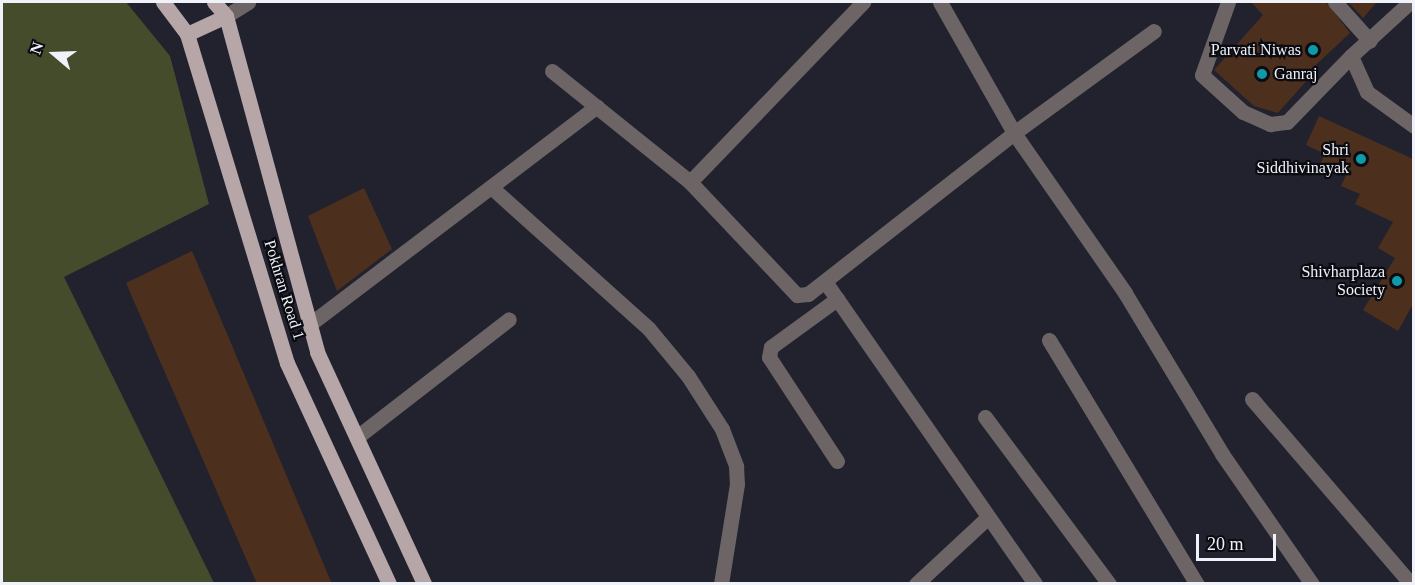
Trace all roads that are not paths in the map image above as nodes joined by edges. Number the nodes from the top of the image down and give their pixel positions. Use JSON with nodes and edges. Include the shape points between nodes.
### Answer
{"nodes":[{"id":1,"x":163,"y":2,"type":"edge"},
{"id":2,"x":214,"y":2,"type":"edge"},
{"id":3,"x":248,"y":2,"type":"edge"},
{"id":4,"x":863,"y":2,"type":"edge"},
{"id":5,"x":940,"y":2,"type":"edge"},
{"id":6,"x":1227,"y":2,"type":"edge"},
{"id":7,"x":1335,"y":2,"type":"edge"},
{"id":8,"x":1410,"y":2,"type":"edge"},
{"id":9,"x":226,"y":16,"type":"junction"},
{"id":10,"x":1154,"y":31,"type":"dead end"},
{"id":11,"x":187,"y":34,"type":"junction"},
{"id":12,"x":1370,"y":40,"type":"junction"},
{"id":13,"x":1351,"y":56,"type":"junction"},
{"id":14,"x":552,"y":71,"type":"dead end"},
{"id":15,"x":597,"y":106,"type":"junction"},
{"id":16,"x":1413,"y":126,"type":"edge"},
{"id":17,"x":1014,"y":133,"type":"junction"},
{"id":18,"x":690,"y":182,"type":"junction"},
{"id":19,"x":491,"y":187,"type":"junction"},
{"id":20,"x":825,"y":283,"type":"junction"},
{"id":21,"x":837,"y":299,"type":"junction"},
{"id":22,"x":509,"y":319,"type":"dead end"},
{"id":23,"x":310,"y":324,"type":"junction"},
{"id":24,"x":1049,"y":340,"type":"dead end"},
{"id":25,"x":1252,"y":399,"type":"dead end"},
{"id":26,"x":985,"y":417,"type":"dead end"},
{"id":27,"x":357,"y":437,"type":"junction"},
{"id":28,"x":837,"y":461,"type":"dead end"},
{"id":29,"x":988,"y":517,"type":"junction"},
{"id":30,"x":389,"y":584,"type":"edge"},
{"id":31,"x":424,"y":584,"type":"edge"},
{"id":32,"x":721,"y":584,"type":"edge"},
{"id":33,"x":916,"y":584,"type":"edge"},
{"id":34,"x":1035,"y":584,"type":"edge"},
{"id":35,"x":1109,"y":584,"type":"edge"},
{"id":36,"x":1197,"y":584,"type":"edge"},
{"id":37,"x":1312,"y":584,"type":"edge"},
{"id":38,"x":1411,"y":584,"type":"edge"}],
"edges":[{"from":1,"to":11,"type":"main road","name":"Pokhran Road 1"},
{"from":2,"to":9,"type":"main road","name":"Pokhran Road 1"},
{"from":3,"to":9,"type":"street"},
{"from":4,"to":18,"type":"street"},
{"from":5,"to":17,"type":"street"},
{"from":6,"to":13,"type":"street","via":[[1202,75],[1243,112],[1270,124],[1287,122]]},
{"from":7,"to":12,"type":"street"},
{"from":8,"to":12,"type":"street"},
{"from":9,"to":11,"type":"main road"},
{"from":9,"to":23,"type":"main road","name":"Pokhran Road 1"},
{"from":10,"to":17,"type":"street"},
{"from":11,"to":30,"type":"main road","name":"Pokhran Road 1","via":[[287,363]]},
{"from":12,"to":13,"type":"street"},
{"from":13,"to":16,"type":"street","via":[[1367,92]]},
{"from":14,"to":15,"type":"street"},
{"from":15,"to":18,"type":"street"},
{"from":15,"to":19,"type":"street"},
{"from":17,"to":20,"type":"street"},
{"from":17,"to":37,"type":"street","via":[[1125,293],[1222,454]]},
{"from":18,"to":20,"type":"street","via":[[797,295],[808,294]]},
{"from":19,"to":23,"type":"street"},
{"from":19,"to":32,"type":"street","via":[[649,328],[688,376],[722,429],[736,465],[737,484]]},
{"from":20,"to":21,"type":"street"},
{"from":21,"to":28,"type":"street","via":[[771,347],[769,357]]},
{"from":21,"to":29,"type":"street"},
{"from":22,"to":27,"type":"street"},
{"from":23,"to":27,"type":"main road","name":"Pokhran Road 1","via":[[317,352]]},
{"from":24,"to":36,"type":"street"},
{"from":25,"to":38,"type":"street"},
{"from":26,"to":35,"type":"street"},
{"from":27,"to":31,"type":"main road","name":"Pokhran Road 1"},
{"from":29,"to":33,"type":"street"},
{"from":29,"to":34,"type":"street"}]}
